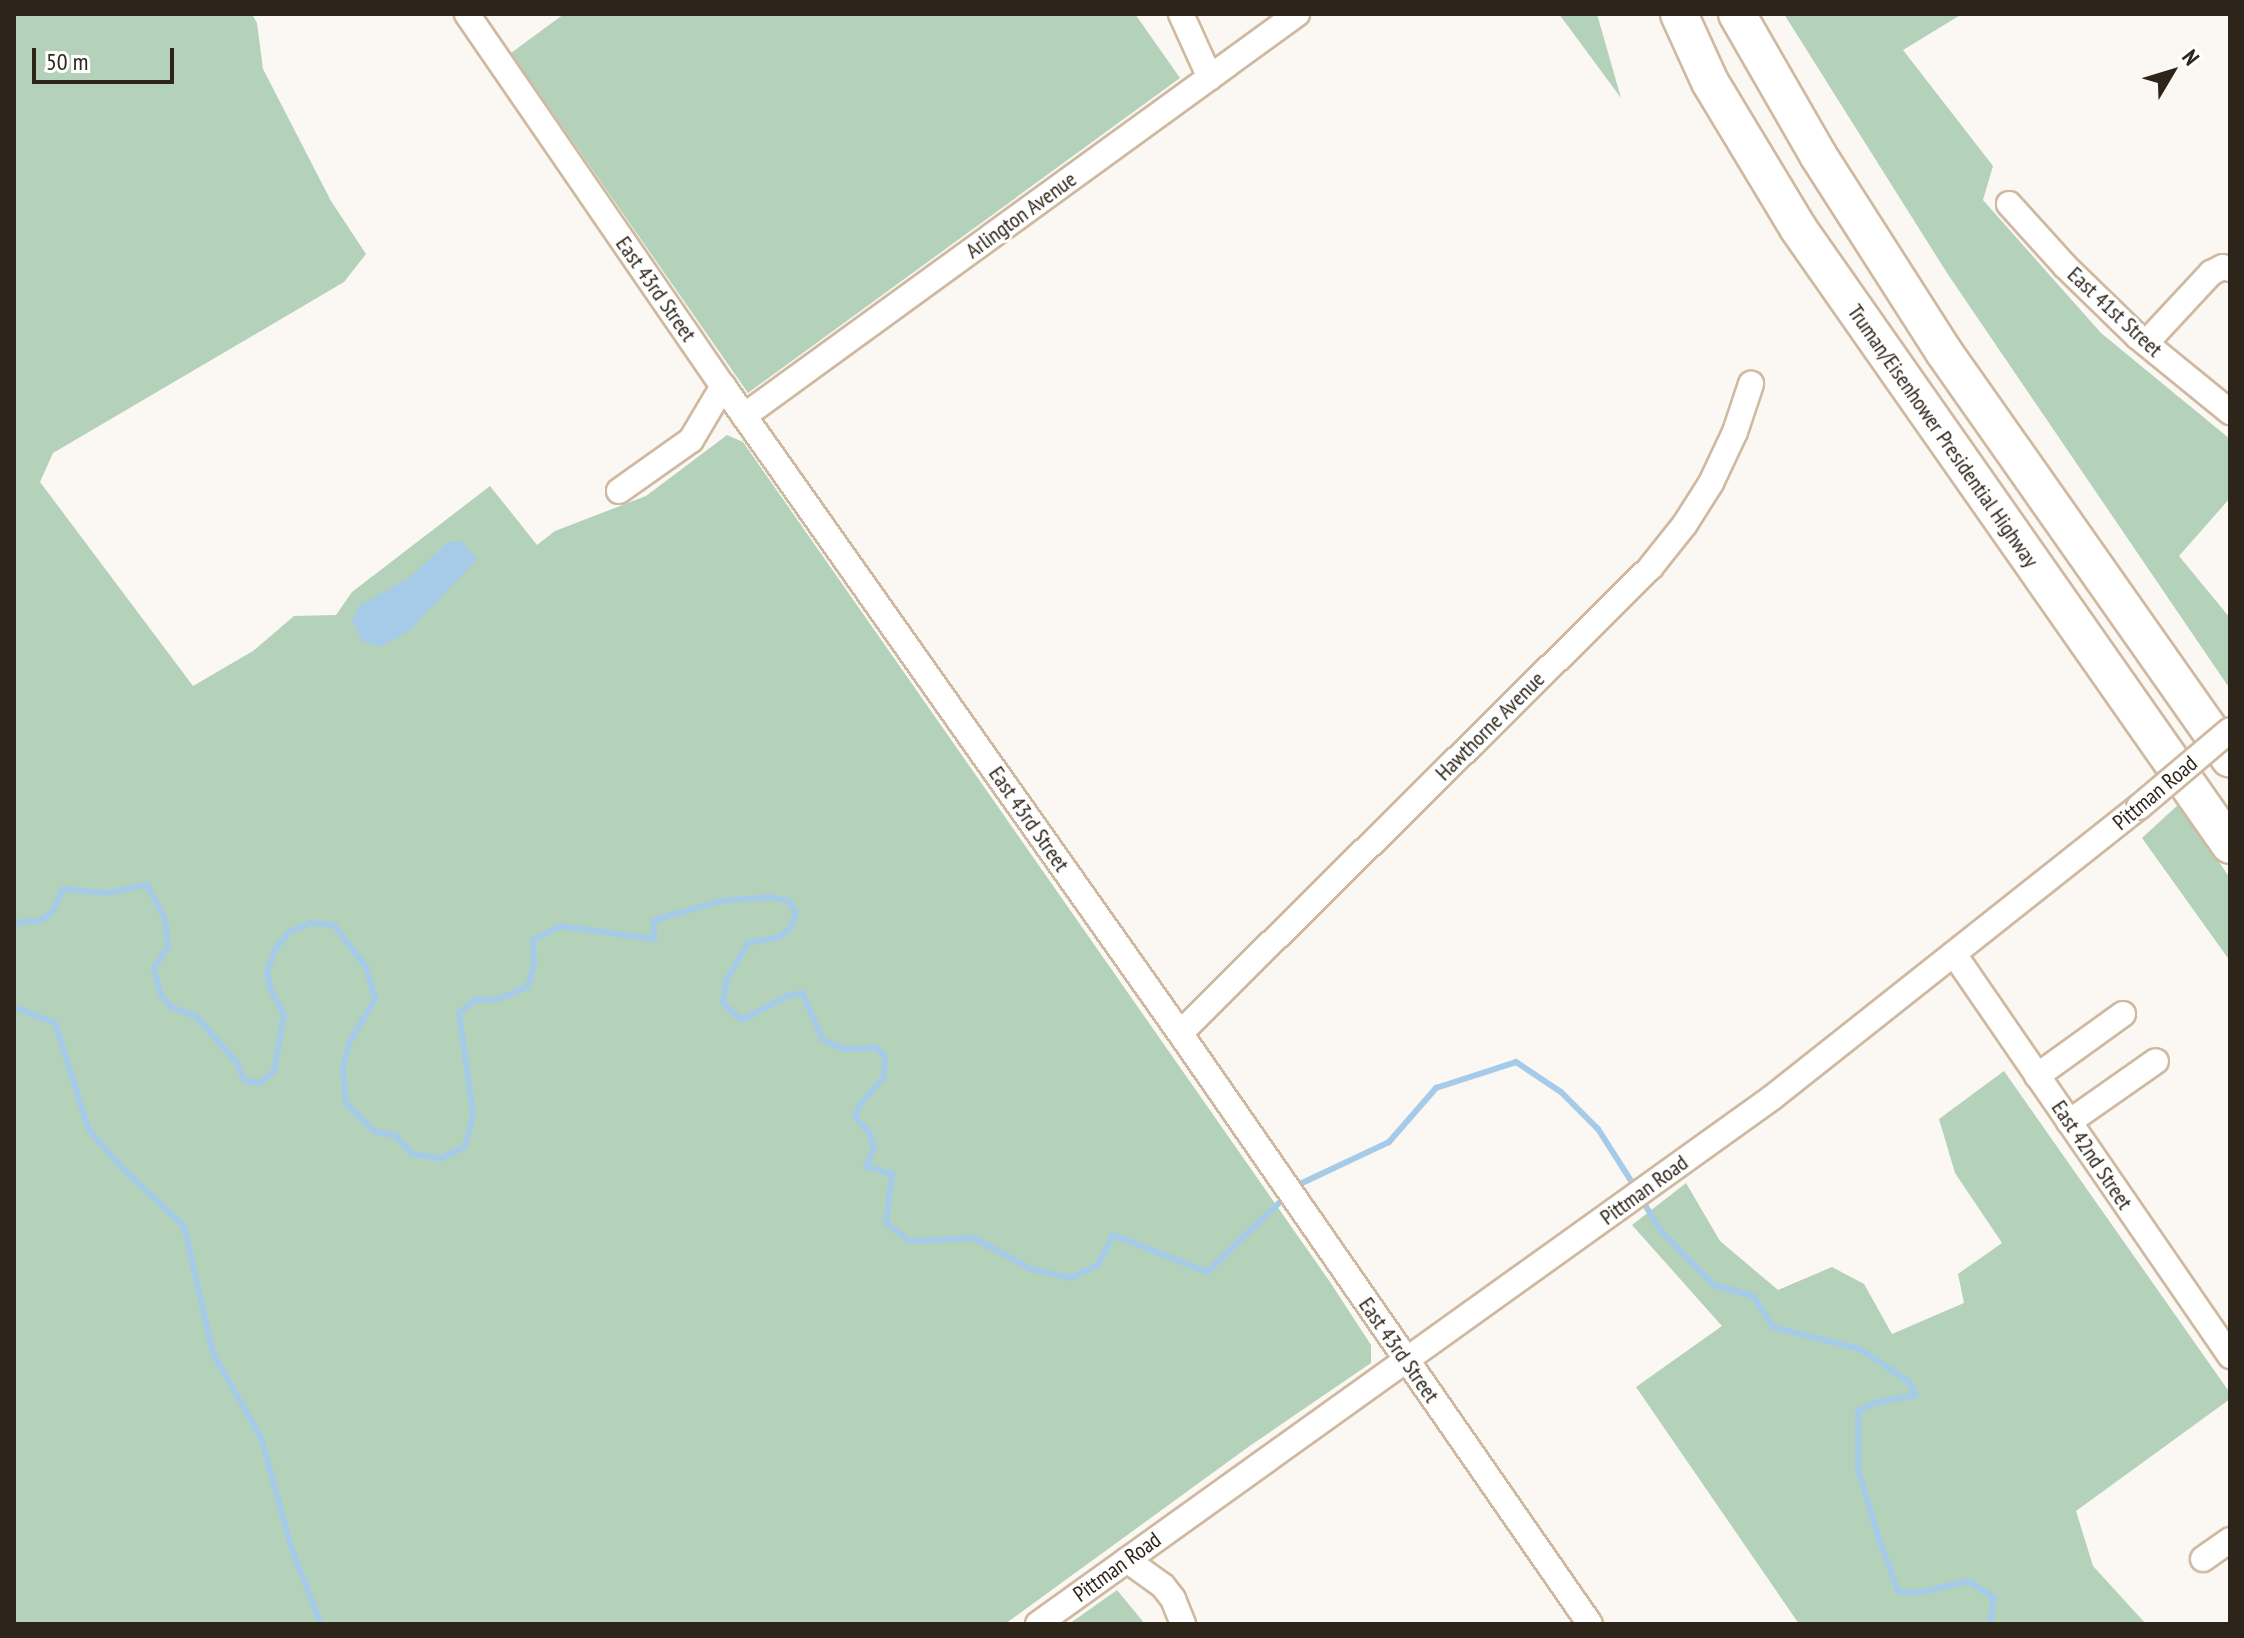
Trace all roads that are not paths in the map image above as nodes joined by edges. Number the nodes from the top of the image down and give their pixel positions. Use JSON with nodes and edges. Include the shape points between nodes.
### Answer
{"nodes":[{"id":1,"x":467,"y":14,"type":"edge"},
{"id":2,"x":1181,"y":14,"type":"edge"},
{"id":3,"x":1297,"y":14,"type":"edge"},
{"id":4,"x":1679,"y":14,"type":"edge"},
{"id":5,"x":1737,"y":14,"type":"edge"},
{"id":6,"x":1210,"y":78,"type":"junction"},
{"id":7,"x":2009,"y":204,"type":"dead end"},
{"id":8,"x":2230,"y":269,"type":"edge"},
{"id":9,"x":2146,"y":343,"type":"junction"},
{"id":10,"x":1751,"y":384,"type":"dead end"},
{"id":11,"x":723,"y":386,"type":"junction"},
{"id":12,"x":2230,"y":412,"type":"edge"},
{"id":13,"x":744,"y":416,"type":"junction"},
{"id":14,"x":619,"y":491,"type":"dead end"},
{"id":15,"x":2230,"y":730,"type":"edge"},
{"id":16,"x":2230,"y":759,"type":"edge"},
{"id":17,"x":2230,"y":845,"type":"edge"},
{"id":18,"x":1954,"y":954,"type":"junction"},
{"id":19,"x":2123,"y":1014,"type":"dead end"},
{"id":20,"x":1180,"y":1033,"type":"junction"},
{"id":21,"x":2156,"y":1061,"type":"dead end"},
{"id":22,"x":2037,"y":1076,"type":"junction"},
{"id":23,"x":2069,"y":1122,"type":"junction"},
{"id":24,"x":2222,"y":1326,"type":"edge"},
{"id":25,"x":2230,"y":1356,"type":"edge"},
{"id":26,"x":1406,"y":1360,"type":"junction"},
{"id":27,"x":2230,"y":1540,"type":"edge"},
{"id":28,"x":2203,"y":1559,"type":"dead end"},
{"id":29,"x":1127,"y":1560,"type":"junction"},
{"id":30,"x":1038,"y":1624,"type":"edge"},
{"id":31,"x":1183,"y":1624,"type":"edge"},
{"id":32,"x":1590,"y":1624,"type":"edge"}],
"edges":[{"from":1,"to":11,"type":"street","name":"East 43rd Street"},
{"from":2,"to":6,"type":"street"},
{"from":3,"to":6,"type":"street","name":"Arlington Avenue"},
{"from":4,"to":17,"type":"highway","name":"Truman/Eisenhower Presidential Highway","via":[[1710,82],[1798,228]]},
{"from":5,"to":16,"type":"highway","via":[[1818,155],[1944,352]]},
{"from":6,"to":13,"type":"street","name":"Arlington Avenue"},
{"from":7,"to":9,"type":"street","name":"East 41st Street"},
{"from":8,"to":9,"type":"street","via":[[2211,273]]},
{"from":9,"to":12,"type":"street","name":"East 41st Street"},
{"from":10,"to":20,"type":"street","name":"Hawthorne Avenue","via":[[1711,483],[1650,568]]},
{"from":11,"to":13,"type":"street","name":"East 43rd Street"},
{"from":11,"to":14,"type":"street","via":[[691,440]]},
{"from":13,"to":20,"type":"street","name":"East 43rd Street"},
{"from":15,"to":18,"type":"street","name":"Pittman Road","bridge":true},
{"from":18,"to":22,"type":"street","name":"East 42nd Street"},
{"from":18,"to":26,"type":"street","name":"Pittman Road","via":[[1773,1097]]},
{"from":19,"to":22,"type":"street"},
{"from":20,"to":26,"type":"street","name":"East 43rd Street"},
{"from":21,"to":23,"type":"street"},
{"from":22,"to":23,"type":"street","name":"East 42nd Street"},
{"from":23,"to":24,"type":"street","name":"East 42nd Street"},
{"from":24,"to":25,"type":"street","name":"East 42nd Street"},
{"from":26,"to":29,"type":"street","name":"Pittman Road"},
{"from":26,"to":32,"type":"street","name":"East 43rd Street"},
{"from":27,"to":28,"type":"street"},
{"from":29,"to":30,"type":"street","name":"Pittman Road"},
{"from":29,"to":31,"type":"street","via":[[1163,1586]]}]}
